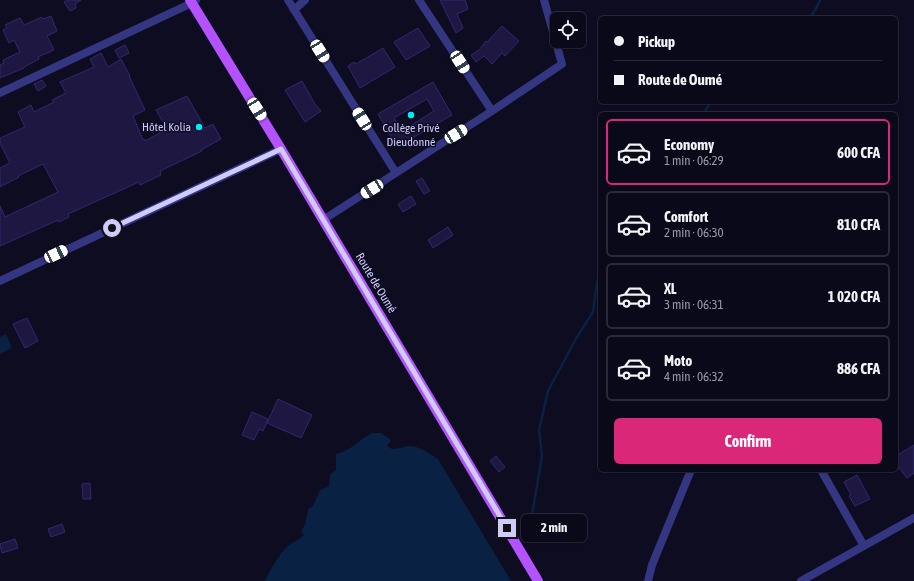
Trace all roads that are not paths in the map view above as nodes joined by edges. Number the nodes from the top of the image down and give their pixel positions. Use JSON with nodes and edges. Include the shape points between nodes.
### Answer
{"nodes":[{"id":1,"x":288,"y":0,"type":"edge"},
{"id":2,"x":305,"y":0,"type":"edge"},
{"id":3,"x":420,"y":0,"type":"edge"},
{"id":4,"x":544,"y":0,"type":"edge"},
{"id":5,"x":193,"y":1,"type":"edge"},
{"id":6,"x":294,"y":10,"type":"junction"},
{"id":7,"x":0,"y":93,"type":"edge"},
{"id":8,"x":492,"y":111,"type":"junction"},
{"id":9,"x":281,"y":149,"type":"junction"},
{"id":10,"x":396,"y":173,"type":"junction"},
{"id":11,"x":323,"y":220,"type":"junction"},
{"id":12,"x":0,"y":281,"type":"edge"},
{"id":13,"x":690,"y":472,"type":"edge"},
{"id":14,"x":822,"y":472,"type":"edge"},
{"id":15,"x":914,"y":518,"type":"edge"},
{"id":16,"x":864,"y":546,"type":"junction"},
{"id":17,"x":538,"y":581,"type":"edge"},
{"id":18,"x":648,"y":581,"type":"edge"},
{"id":19,"x":801,"y":581,"type":"edge"}],
"edges":[{"from":1,"to":6,"type":"street"},
{"from":2,"to":6,"type":"street"},
{"from":3,"to":8,"type":"street"},
{"from":4,"to":8,"type":"street","via":[[562,64]]},
{"from":5,"to":7,"type":"street"},
{"from":5,"to":9,"type":"main road","name":"Route de Oumé"},
{"from":6,"to":10,"type":"street"},
{"from":8,"to":10,"type":"street"},
{"from":9,"to":11,"type":"main road","name":"Route de Oumé"},
{"from":9,"to":12,"type":"street"},
{"from":10,"to":11,"type":"street"},
{"from":11,"to":17,"type":"main road","name":"Route de Oumé"},
{"from":13,"to":18,"type":"street","via":[[652,565]]},
{"from":14,"to":16,"type":"street"},
{"from":15,"to":16,"type":"street"},
{"from":16,"to":19,"type":"street"}]}
